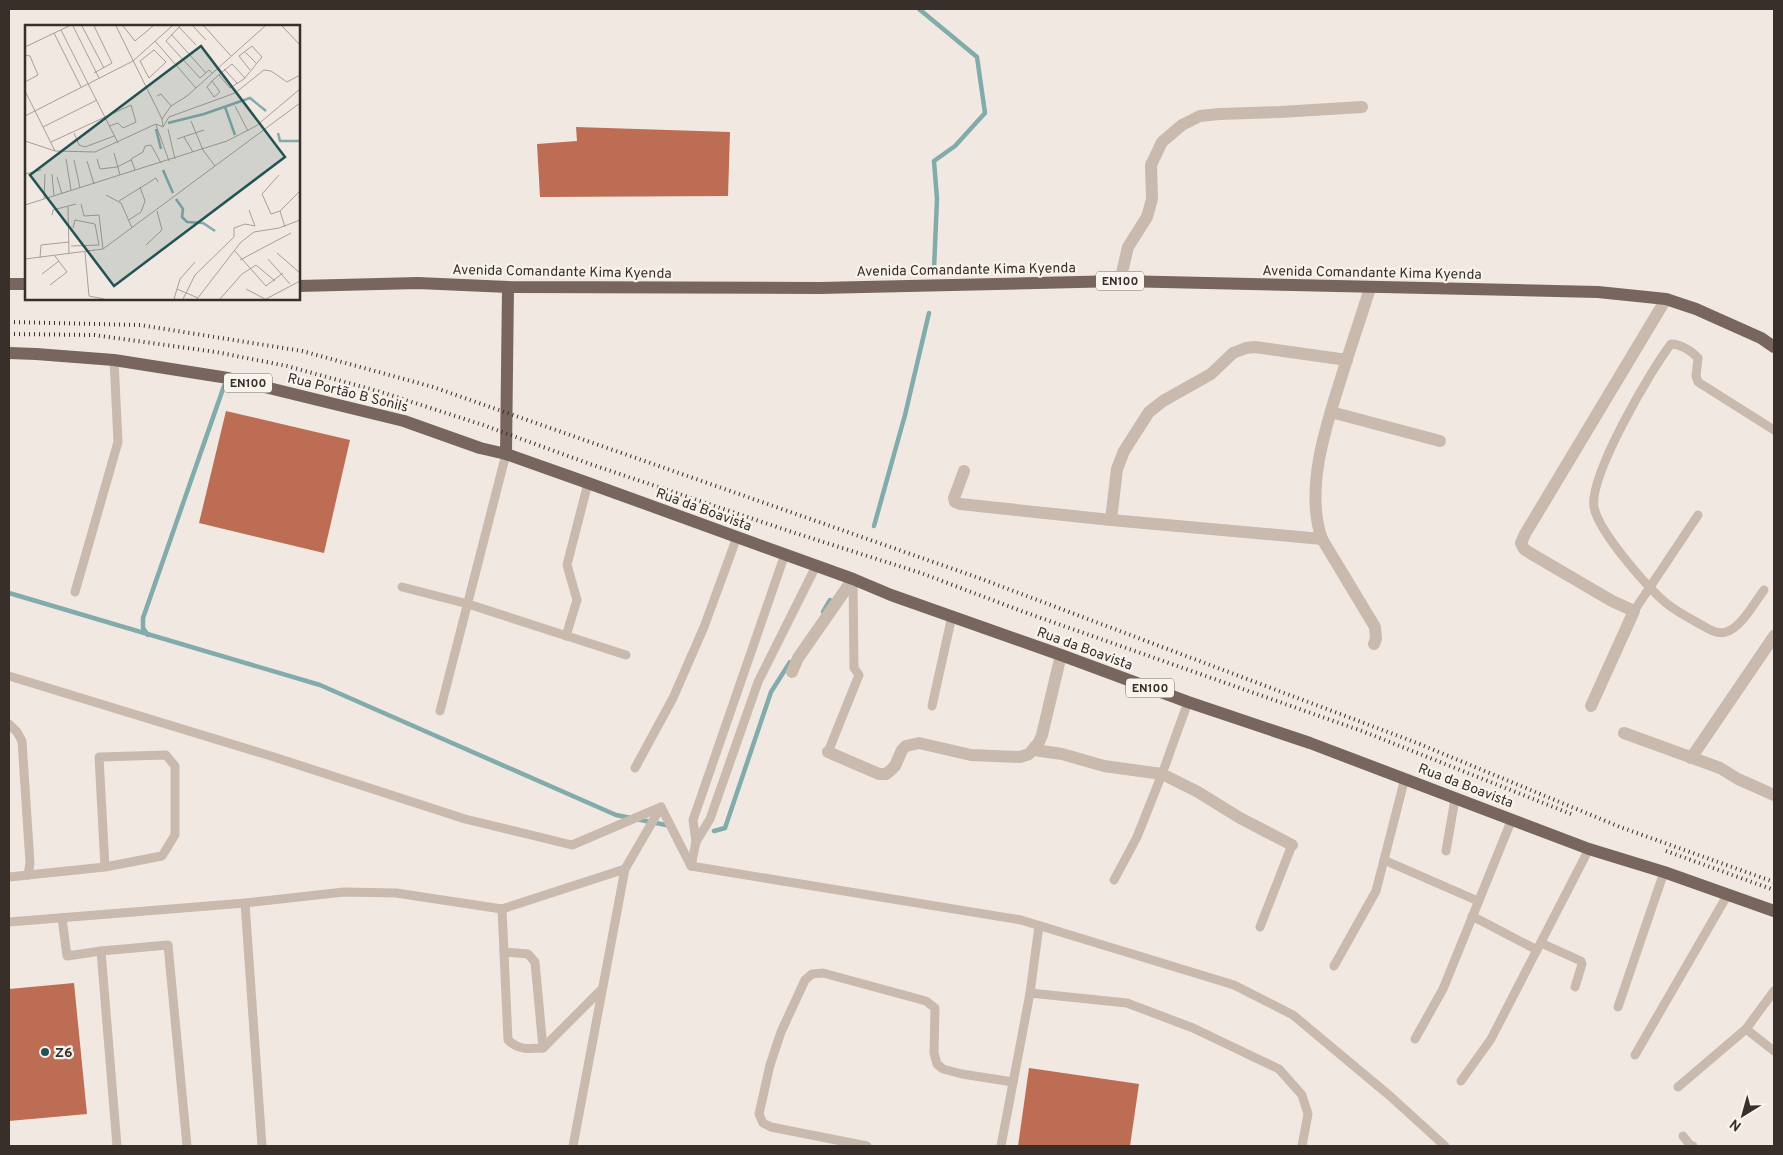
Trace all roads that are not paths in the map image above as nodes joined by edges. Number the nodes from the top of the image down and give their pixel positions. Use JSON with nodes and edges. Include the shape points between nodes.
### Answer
{"nodes":[{"id":1,"x":1362,"y":107,"type":"dead end"},
{"id":2,"x":1120,"y":281,"type":"junction"},
{"id":3,"x":9,"y":284,"type":"edge"},
{"id":4,"x":25,"y":284,"type":"edge"},
{"id":5,"x":300,"y":286,"type":"edge"},
{"id":6,"x":508,"y":287,"type":"junction"},
{"id":7,"x":1370,"y":288,"type":"junction"},
{"id":8,"x":1666,"y":299,"type":"junction"},
{"id":9,"x":1774,"y":347,"type":"edge"},
{"id":10,"x":9,"y":353,"type":"edge"},
{"id":11,"x":114,"y":360,"type":"junction"},
{"id":12,"x":1347,"y":360,"type":"junction"},
{"id":13,"x":1331,"y":412,"type":"junction"},
{"id":14,"x":1774,"y":430,"type":"edge"},
{"id":15,"x":1440,"y":441,"type":"dead end"},
{"id":16,"x":506,"y":454,"type":"junction"},
{"id":17,"x":527,"y":462,"type":"joint"},
{"id":18,"x":964,"y":471,"type":"dead end"},
{"id":19,"x":588,"y":483,"type":"junction"},
{"id":20,"x":1698,"y":515,"type":"dead end"},
{"id":21,"x":1111,"y":520,"type":"junction"},
{"id":22,"x":737,"y":537,"type":"junction"},
{"id":23,"x":1322,"y":538,"type":"junction"},
{"id":24,"x":785,"y":554,"type":"junction"},
{"id":25,"x":816,"y":566,"type":"junction"},
{"id":26,"x":853,"y":579,"type":"junction"},
{"id":27,"x":1649,"y":586,"type":"junction"},
{"id":28,"x":402,"y":587,"type":"dead end"},
{"id":29,"x":1764,"y":590,"type":"dead end"},
{"id":30,"x":75,"y":592,"type":"dead end"},
{"id":31,"x":468,"y":604,"type":"junction"},
{"id":32,"x":1634,"y":611,"type":"junction"},
{"id":33,"x":952,"y":616,"type":"junction"},
{"id":34,"x":566,"y":636,"type":"junction"},
{"id":35,"x":1774,"y":636,"type":"edge"},
{"id":36,"x":1374,"y":644,"type":"dead end"},
{"id":37,"x":626,"y":655,"type":"dead end"},
{"id":38,"x":1061,"y":655,"type":"junction"},
{"id":39,"x":792,"y":672,"type":"dead end"},
{"id":40,"x":9,"y":676,"type":"edge"},
{"id":41,"x":1188,"y":702,"type":"junction"},
{"id":42,"x":932,"y":706,"type":"dead end"},
{"id":43,"x":1591,"y":706,"type":"dead end"},
{"id":44,"x":440,"y":711,"type":"dead end"},
{"id":45,"x":9,"y":724,"type":"edge"},
{"id":46,"x":1624,"y":733,"type":"dead end"},
{"id":47,"x":1034,"y":750,"type":"junction"},
{"id":48,"x":828,"y":752,"type":"joint"},
{"id":49,"x":1691,"y":758,"type":"junction"},
{"id":50,"x":635,"y":768,"type":"dead end"},
{"id":51,"x":1162,"y":774,"type":"junction"},
{"id":52,"x":1405,"y":778,"type":"junction"},
{"id":53,"x":1774,"y":795,"type":"edge"},
{"id":54,"x":1455,"y":799,"type":"junction"},
{"id":55,"x":662,"y":806,"type":"junction"},
{"id":56,"x":1512,"y":819,"type":"junction"},
{"id":57,"x":696,"y":842,"type":"junction"},
{"id":58,"x":1292,"y":845,"type":"joint"},
{"id":59,"x":1589,"y":849,"type":"junction"},
{"id":60,"x":1446,"y":851,"type":"dead end"},
{"id":61,"x":1384,"y":860,"type":"junction"},
{"id":62,"x":691,"y":866,"type":"junction"},
{"id":63,"x":105,"y":867,"type":"junction"},
{"id":64,"x":625,"y":869,"type":"junction"},
{"id":65,"x":1664,"y":872,"type":"junction"},
{"id":66,"x":28,"y":874,"type":"junction"},
{"id":67,"x":9,"y":877,"type":"edge"},
{"id":68,"x":1114,"y":880,"type":"dead end"},
{"id":69,"x":1728,"y":894,"type":"junction"},
{"id":70,"x":1478,"y":900,"type":"junction"},
{"id":71,"x":245,"y":903,"type":"junction"},
{"id":72,"x":502,"y":909,"type":"junction"},
{"id":73,"x":1774,"y":911,"type":"edge"},
{"id":74,"x":1472,"y":916,"type":"junction"},
{"id":75,"x":62,"y":918,"type":"junction"},
{"id":76,"x":9,"y":922,"type":"edge"},
{"id":77,"x":1039,"y":926,"type":"junction"},
{"id":78,"x":1260,"y":927,"type":"dead end"},
{"id":79,"x":1539,"y":946,"type":"junction"},
{"id":80,"x":101,"y":951,"type":"junction"},
{"id":81,"x":504,"y":952,"type":"junction"},
{"id":82,"x":1334,"y":966,"type":"dead end"},
{"id":83,"x":1575,"y":987,"type":"dead end"},
{"id":84,"x":601,"y":991,"type":"junction"},
{"id":85,"x":1774,"y":991,"type":"edge"},
{"id":86,"x":1030,"y":993,"type":"junction"},
{"id":87,"x":1618,"y":1007,"type":"dead end"},
{"id":88,"x":1746,"y":1029,"type":"junction"},
{"id":89,"x":1415,"y":1039,"type":"dead end"},
{"id":90,"x":542,"y":1048,"type":"junction"},
{"id":91,"x":1774,"y":1051,"type":"edge"},
{"id":92,"x":1635,"y":1056,"type":"dead end"},
{"id":93,"x":1460,"y":1081,"type":"dead end"},
{"id":94,"x":1013,"y":1082,"type":"junction"},
{"id":95,"x":1678,"y":1087,"type":"dead end"},
{"id":96,"x":1684,"y":1136,"type":"dead end"},
{"id":97,"x":117,"y":1146,"type":"edge"},
{"id":98,"x":187,"y":1146,"type":"edge"},
{"id":99,"x":262,"y":1146,"type":"edge"},
{"id":100,"x":573,"y":1146,"type":"edge"},
{"id":101,"x":867,"y":1146,"type":"edge"},
{"id":102,"x":1001,"y":1146,"type":"edge"},
{"id":103,"x":1302,"y":1146,"type":"edge"},
{"id":104,"x":1445,"y":1146,"type":"edge"},
{"id":105,"x":1693,"y":1146,"type":"edge"}],
"edges":[{"from":1,"to":2,"type":"street","via":[[1219,114],[1200,116],[1182,125],[1162,142],[1151,165],[1152,199],[1147,218],[1128,247]]},
{"from":2,"to":6,"type":"main road","name":"Avenida Comandante Kima Kyenda","number":"EN100","via":[[820,288]]},
{"from":2,"to":7,"type":"main road","name":"Avenida Comandante Kima Kyenda","number":"EN100"},
{"from":3,"to":4,"type":"main road"},
{"from":5,"to":6,"type":"main road","name":"Avenida Comandante Kima Kyenda","via":[[418,283]]},
{"from":6,"to":16,"type":"main road"},
{"from":7,"to":8,"type":"main road","name":"Avenida Comandante Kima Kyenda","number":"EN100","via":[[1598,292]]},
{"from":7,"to":12,"type":"street"},
{"from":8,"to":9,"type":"main road","name":"Avenida Comandante Kima Kyenda","number":"EN100","via":[[1696,309]]},
{"from":8,"to":32,"type":"street","via":[[1521,543],[1530,553]]},
{"from":10,"to":11,"type":"main road","name":"Rua Portão B Sonils","number":"EN100"},
{"from":11,"to":16,"type":"main road","name":"Rua Portão B Sonils","number":"EN100","via":[[228,378],[301,395],[404,421]]},
{"from":11,"to":30,"type":"lane","via":[[118,442]]},
{"from":12,"to":13,"type":"street"},
{"from":12,"to":21,"type":"street","via":[[1255,347],[1233,353],[1211,374],[1149,412],[1124,451],[1117,469]]},
{"from":13,"to":15,"type":"street"},
{"from":13,"to":23,"type":"street","via":[[1318,466],[1316,510]]},
{"from":14,"to":27,"type":"lane","via":[[1698,382],[1698,358],[1694,353],[1671,344],[1605,459],[1596,486],[1594,506],[1602,526]]},
{"from":16,"to":17,"type":"main road","name":"Rua Portão B Sonils"},
{"from":16,"to":31,"type":"lane"},
{"from":17,"to":19,"type":"main road","name":"Rua da Boavista","number":"EN100"},
{"from":18,"to":21,"type":"street","via":[[954,498],[958,504]]},
{"from":19,"to":22,"type":"main road","name":"Rua da Boavista","number":"EN100"},
{"from":19,"to":34,"type":"lane","via":[[567,565],[577,600]]},
{"from":20,"to":27,"type":"lane"},
{"from":21,"to":23,"type":"street"},
{"from":22,"to":24,"type":"main road","name":"Rua da Boavista","number":"EN100"},
{"from":22,"to":50,"type":"lane","via":[[704,627],[673,698]]},
{"from":23,"to":36,"type":"street","via":[[1375,627]]},
{"from":24,"to":25,"type":"main road","name":"Rua da Boavista","number":"EN100"},
{"from":24,"to":57,"type":"lane","via":[[693,820]]},
{"from":25,"to":26,"type":"main road","name":"Rua da Boavista","number":"EN100"},
{"from":25,"to":57,"type":"lane","via":[[758,682],[710,819]]},
{"from":26,"to":33,"type":"main road","name":"Rua da Boavista","number":"EN100"},
{"from":26,"to":39,"type":"street","via":[[798,658]]},
{"from":26,"to":48,"type":"lane","via":[[854,668],[859,676]]},
{"from":27,"to":29,"type":"lane","via":[[1666,603],[1714,632],[1726,632],[1737,626]]},
{"from":27,"to":32,"type":"lane"},
{"from":28,"to":31,"type":"lane"},
{"from":31,"to":34,"type":"lane"},
{"from":31,"to":44,"type":"lane"},
{"from":32,"to":43,"type":"street"},
{"from":33,"to":38,"type":"main road","name":"Rua da Boavista","number":"EN100"},
{"from":33,"to":42,"type":"lane"},
{"from":34,"to":37,"type":"lane"},
{"from":35,"to":49,"type":"street"},
{"from":38,"to":41,"type":"main road","name":"Rua da Boavista","number":"EN100"},
{"from":38,"to":47,"type":"street","via":[[1042,735]]},
{"from":40,"to":55,"type":"lane","via":[[465,819],[572,845]]},
{"from":41,"to":51,"type":"lane"},
{"from":41,"to":52,"type":"main road","name":"Rua da Boavista","number":"EN100"},
{"from":45,"to":66,"type":"lane","via":[[22,740]]},
{"from":46,"to":49,"type":"street"},
{"from":47,"to":48,"type":"street","via":[[1025,756],[971,755],[919,743],[906,746],[895,766],[886,774]]},
{"from":47,"to":51,"type":"street","via":[[1104,766]]},
{"from":49,"to":53,"type":"street","via":[[1720,768]]},
{"from":51,"to":58,"type":"street"},
{"from":51,"to":68,"type":"lane","via":[[1137,837]]},
{"from":52,"to":54,"type":"main road","name":"Rua da Boavista","number":"EN100"},
{"from":52,"to":61,"type":"lane"},
{"from":54,"to":56,"type":"main road","name":"Rua da Boavista","number":"EN100"},
{"from":54,"to":60,"type":"lane"},
{"from":55,"to":62,"type":"lane"},
{"from":55,"to":64,"type":"lane"},
{"from":56,"to":59,"type":"main road","name":"Rua da Boavista","number":"EN100"},
{"from":56,"to":70,"type":"lane"},
{"from":57,"to":62,"type":"lane"},
{"from":58,"to":78,"type":"lane"},
{"from":59,"to":65,"type":"main road","name":"Rua da Boavista","number":"EN100"},
{"from":59,"to":79,"type":"lane"},
{"from":61,"to":70,"type":"lane"},
{"from":61,"to":82,"type":"lane","via":[[1376,891]]},
{"from":62,"to":77,"type":"lane","via":[[1021,920]]},
{"from":63,"to":63,"type":"lane","via":[[162,856],[175,835],[175,766],[166,755],[99,757]]},
{"from":63,"to":66,"type":"lane"},
{"from":64,"to":72,"type":"lane"},
{"from":64,"to":84,"type":"lane"},
{"from":65,"to":69,"type":"main road","name":"Rua da Boavista","number":"EN100"},
{"from":65,"to":87,"type":"lane"},
{"from":66,"to":67,"type":"lane"},
{"from":69,"to":73,"type":"main road","name":"Rua da Boavista","number":"EN100"},
{"from":69,"to":92,"type":"lane"},
{"from":70,"to":74,"type":"lane"},
{"from":71,"to":72,"type":"lane","via":[[344,892],[396,893]]},
{"from":71,"to":75,"type":"lane"},
{"from":71,"to":99,"type":"lane"},
{"from":72,"to":81,"type":"lane"},
{"from":74,"to":79,"type":"lane"},
{"from":74,"to":89,"type":"lane","via":[[1443,989]]},
{"from":75,"to":76,"type":"lane"},
{"from":75,"to":80,"type":"lane","via":[[67,956]]},
{"from":77,"to":86,"type":"lane"},
{"from":77,"to":104,"type":"lane","via":[[1234,985],[1293,1015]]},
{"from":79,"to":83,"type":"lane","via":[[1581,961]]},
{"from":79,"to":93,"type":"lane","via":[[1491,1039]]},
{"from":80,"to":97,"type":"lane"},
{"from":80,"to":98,"type":"lane","via":[[168,945]]},
{"from":81,"to":90,"type":"lane","via":[[528,954],[535,962]]},
{"from":81,"to":90,"type":"lane","via":[[508,1040],[520,1049]]},
{"from":84,"to":90,"type":"lane"},
{"from":84,"to":100,"type":"lane"},
{"from":85,"to":88,"type":"lane"},
{"from":86,"to":94,"type":"lane"},
{"from":86,"to":103,"type":"lane","via":[[1126,1002],[1193,1028],[1279,1068],[1302,1095],[1308,1114]]},
{"from":88,"to":91,"type":"lane"},
{"from":88,"to":95,"type":"lane"},
{"from":94,"to":101,"type":"lane","via":[[962,1074],[937,1064],[934,1053],[935,1008],[926,1001],[823,974],[812,974],[805,980],[781,1032],[759,1114],[763,1123],[771,1127]]},
{"from":94,"to":102,"type":"lane"},
{"from":96,"to":105,"type":"lane"}]}
